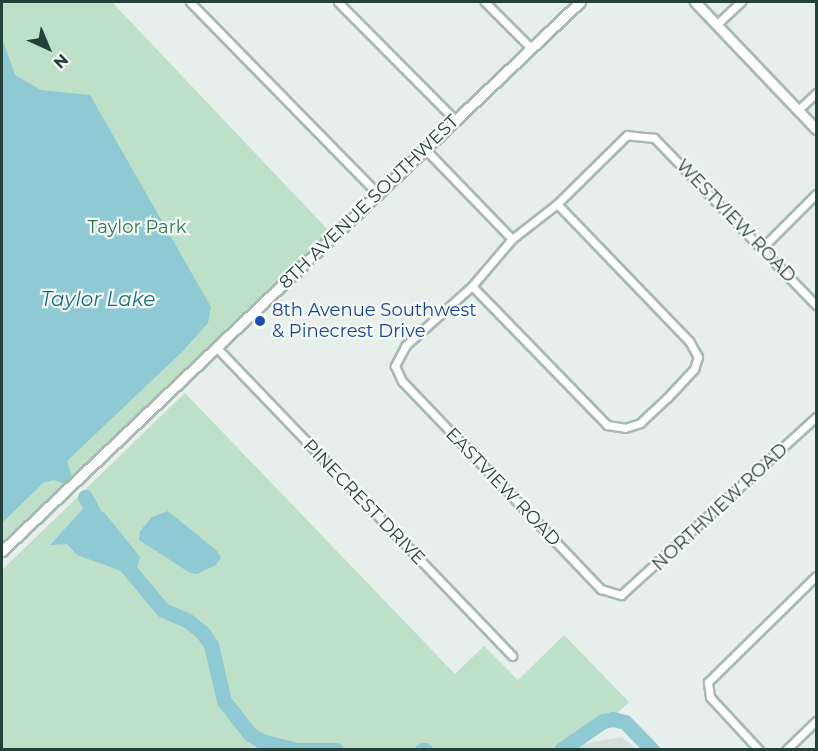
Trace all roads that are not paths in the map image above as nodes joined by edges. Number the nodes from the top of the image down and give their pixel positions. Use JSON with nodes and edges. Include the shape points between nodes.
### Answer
{"nodes":[{"id":1,"x":190,"y":2,"type":"edge"},
{"id":2,"x":338,"y":2,"type":"edge"},
{"id":3,"x":485,"y":2,"type":"edge"},
{"id":4,"x":580,"y":2,"type":"edge"},
{"id":5,"x":696,"y":2,"type":"edge"},
{"id":6,"x":741,"y":2,"type":"edge"},
{"id":7,"x":717,"y":24,"type":"junction"},
{"id":8,"x":531,"y":48,"type":"junction"},
{"id":9,"x":816,"y":93,"type":"edge"},
{"id":10,"x":798,"y":110,"type":"junction"},
{"id":11,"x":455,"y":120,"type":"junction"},
{"id":12,"x":816,"y":129,"type":"edge"},
{"id":13,"x":425,"y":149,"type":"junction"},
{"id":14,"x":378,"y":194,"type":"junction"},
{"id":15,"x":816,"y":194,"type":"edge"},
{"id":16,"x":557,"y":204,"type":"junction"},
{"id":17,"x":512,"y":239,"type":"junction"},
{"id":18,"x":762,"y":248,"type":"junction"},
{"id":19,"x":472,"y":286,"type":"junction"},
{"id":20,"x":816,"y":305,"type":"edge"},
{"id":21,"x":216,"y":347,"type":"junction"},
{"id":22,"x":816,"y":417,"type":"edge"},
{"id":23,"x":2,"y":551,"type":"edge"},
{"id":24,"x":816,"y":576,"type":"edge"},
{"id":25,"x":621,"y":595,"type":"joint"},
{"id":26,"x":512,"y":656,"type":"dead end"},
{"id":27,"x":816,"y":721,"type":"edge"},
{"id":28,"x":759,"y":750,"type":"edge"},
{"id":29,"x":786,"y":750,"type":"edge"}],
"edges":[{"from":1,"to":14,"type":"street"},
{"from":2,"to":11,"type":"street"},
{"from":3,"to":8,"type":"street"},
{"from":4,"to":8,"type":"street","name":"8TH AVENUE SOUTHWEST"},
{"from":5,"to":7,"type":"street"},
{"from":6,"to":7,"type":"street"},
{"from":7,"to":10,"type":"street"},
{"from":8,"to":11,"type":"street","name":"8TH AVENUE SOUTHWEST"},
{"from":9,"to":10,"type":"street"},
{"from":10,"to":12,"type":"street"},
{"from":11,"to":13,"type":"street","name":"8TH AVENUE SOUTHWEST"},
{"from":13,"to":14,"type":"street","name":"8TH AVENUE SOUTHWEST"},
{"from":13,"to":17,"type":"street"},
{"from":14,"to":21,"type":"street","name":"8TH AVENUE SOUTHWEST"},
{"from":15,"to":18,"type":"street"},
{"from":16,"to":17,"type":"street"},
{"from":16,"to":18,"type":"street","name":"WESTVIEW ROAD","via":[[627,135],[654,138]]},
{"from":16,"to":19,"type":"street","via":[[689,341],[698,357],[694,369],[640,423],[625,428],[607,425]]},
{"from":17,"to":19,"type":"street"},
{"from":18,"to":20,"type":"street","name":"WESTVIEW ROAD"},
{"from":19,"to":25,"type":"street","name":"EASTVIEW ROAD","via":[[406,345],[395,366],[402,381],[601,588]]},
{"from":21,"to":23,"type":"street","name":"8TH AVENUE SOUTHWEST"},
{"from":21,"to":26,"type":"street","name":"PINECREST DRIVE"},
{"from":22,"to":25,"type":"street","name":"NORTHVIEW ROAD"},
{"from":24,"to":28,"type":"street","via":[[708,682],[710,697]]},
{"from":27,"to":29,"type":"street"}]}
